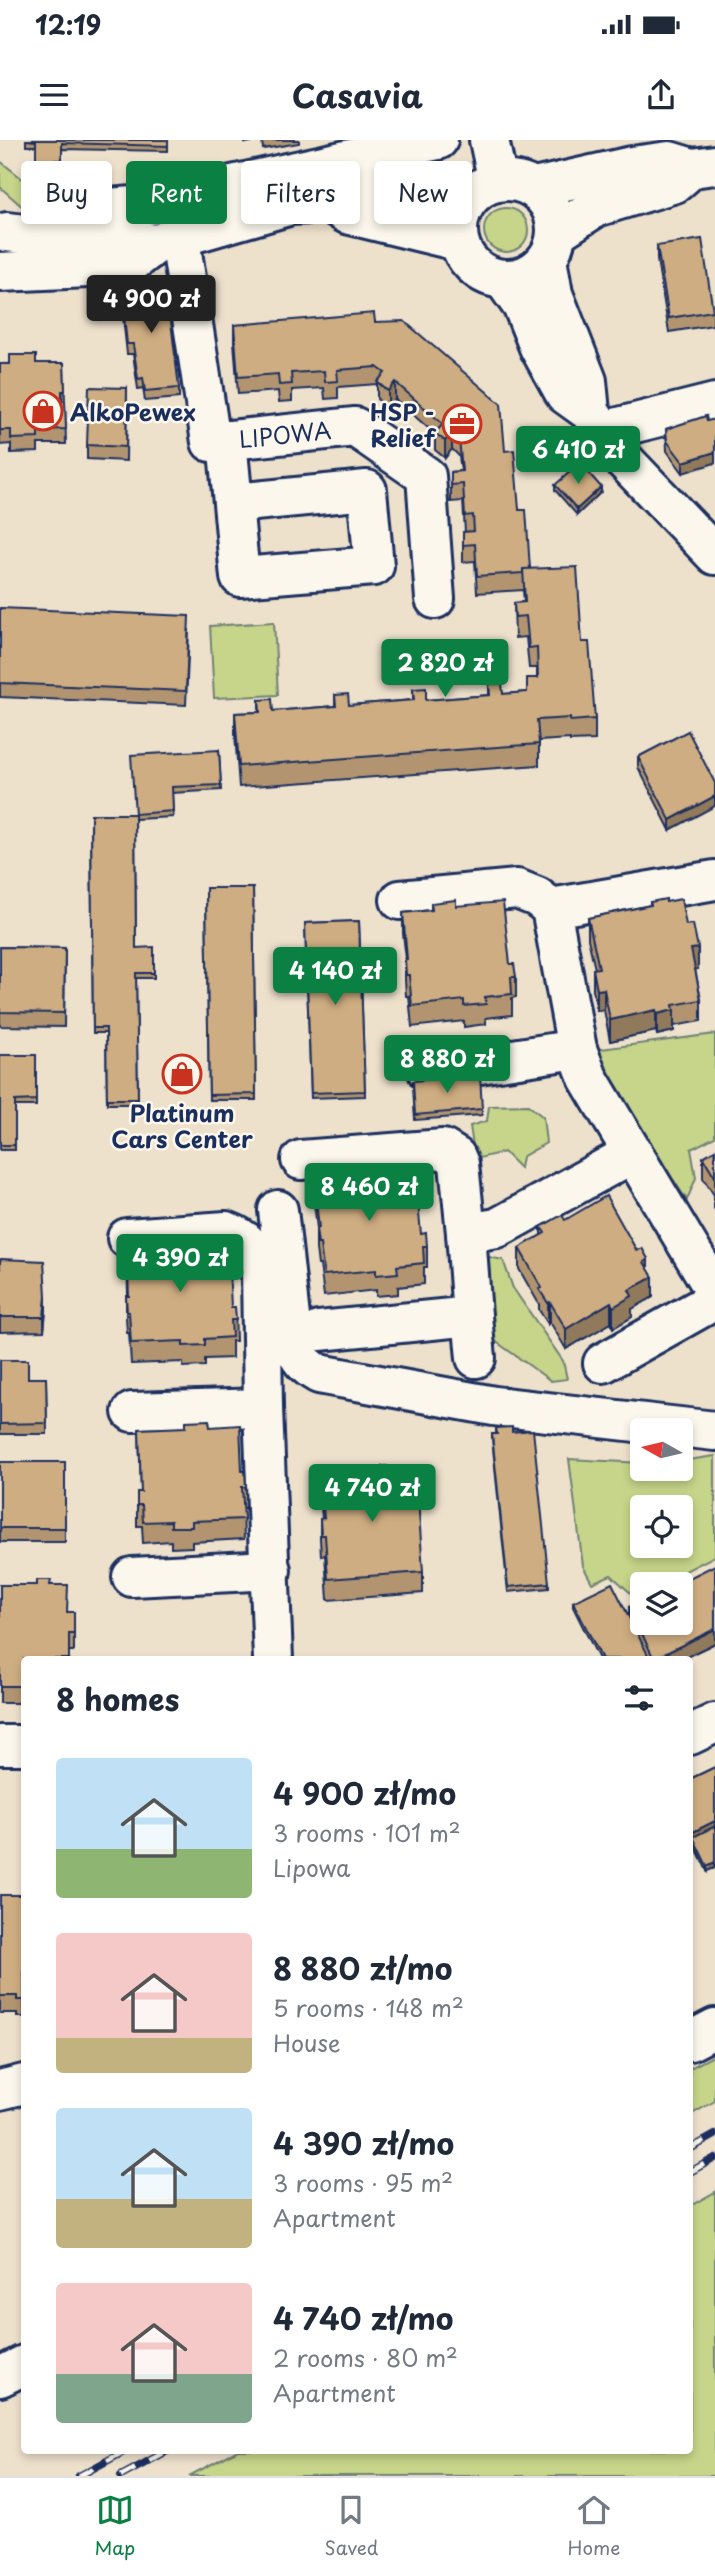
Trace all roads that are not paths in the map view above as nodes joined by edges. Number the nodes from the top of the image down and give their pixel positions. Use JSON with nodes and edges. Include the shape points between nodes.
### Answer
{"nodes":[{"id":1,"x":438,"y":140,"type":"edge"},
{"id":2,"x":489,"y":140,"type":"edge"},
{"id":3,"x":703,"y":166,"type":"edge"},
{"id":4,"x":360,"y":189,"type":"edge"},
{"id":5,"x":501,"y":189,"type":"junction"},
{"id":6,"x":112,"y":208,"type":"edge"},
{"id":7,"x":360,"y":217,"type":"edge"},
{"id":8,"x":241,"y":220,"type":"edge"},
{"id":9,"x":3,"y":226,"type":"edge"},
{"id":10,"x":458,"y":241,"type":"junction"},
{"id":11,"x":168,"y":242,"type":"junction"},
{"id":12,"x":552,"y":246,"type":"junction"},
{"id":13,"x":0,"y":272,"type":"edge"},
{"id":14,"x":504,"y":280,"type":"junction"},
{"id":15,"x":715,"y":403,"type":"edge"},
{"id":16,"x":596,"y":422,"type":"junction"},
{"id":17,"x":228,"y":440,"type":"junction"},
{"id":18,"x":233,"y":503,"type":"dead end"},
{"id":19,"x":715,"y":555,"type":"edge"},
{"id":20,"x":435,"y":599,"type":"dead end"},
{"id":21,"x":715,"y":880,"type":"edge"},
{"id":22,"x":400,"y":900,"type":"dead end"},
{"id":23,"x":551,"y":908,"type":"junction"},
{"id":24,"x":578,"y":1049,"type":"junction"},
{"id":25,"x":428,"y":1072,"type":"dead end"},
{"id":26,"x":633,"y":1153,"type":"junction"},
{"id":27,"x":302,"y":1160,"type":"dead end"},
{"id":28,"x":278,"y":1210,"type":"dead end"},
{"id":29,"x":466,"y":1233,"type":"junction"},
{"id":30,"x":127,"y":1238,"type":"dead end"},
{"id":31,"x":715,"y":1290,"type":"edge"},
{"id":32,"x":715,"y":1300,"type":"edge"},
{"id":33,"x":472,"y":1317,"type":"junction"},
{"id":34,"x":319,"y":1331,"type":"dead end"},
{"id":35,"x":476,"y":1358,"type":"dead end"},
{"id":36,"x":603,"y":1363,"type":"dead end"},
{"id":37,"x":263,"y":1408,"type":"junction"},
{"id":38,"x":132,"y":1412,"type":"dead end"},
{"id":39,"x":715,"y":1431,"type":"edge"},
{"id":40,"x":271,"y":1570,"type":"junction"},
{"id":41,"x":132,"y":1577,"type":"dead end"},
{"id":42,"x":273,"y":1656,"type":"edge"},
{"id":43,"x":715,"y":1723,"type":"edge"},
{"id":44,"x":693,"y":1734,"type":"edge"},
{"id":45,"x":0,"y":1745,"type":"edge"},
{"id":46,"x":21,"y":1745,"type":"edge"},
{"id":47,"x":715,"y":2028,"type":"edge"},
{"id":48,"x":693,"y":2039,"type":"edge"},
{"id":49,"x":21,"y":2085,"type":"edge"},
{"id":50,"x":0,"y":2090,"type":"edge"},
{"id":51,"x":21,"y":2366,"type":"edge"},
{"id":52,"x":0,"y":2377,"type":"edge"}],
"edges":[{"from":1,"to":6,"type":"street","via":[[159,204]]},
{"from":2,"to":5,"type":"street"},
{"from":3,"to":5,"type":"street","via":[[656,162]]},
{"from":3,"to":12,"type":"street","via":[[675,183],[596,207]]},
{"from":4,"to":5,"type":"street","via":[[442,198]]},
{"from":5,"to":10,"type":"street","via":[[461,210]]},
{"from":5,"to":12,"type":"street","via":[[546,201],[552,213]]},
{"from":7,"to":10,"type":"street"},
{"from":8,"to":11,"type":"street"},
{"from":9,"to":11,"type":"street","via":[[80,240]]},
{"from":9,"to":13,"type":"street","via":[[9,246]]},
{"from":10,"to":14,"type":"street","via":[[474,268]]},
{"from":11,"to":13,"type":"street","via":[[134,261],[111,267]]},
{"from":11,"to":17,"type":"street","name":"LIPOWA","via":[[211,442]]},
{"from":12,"to":14,"type":"street","via":[[529,275]]},
{"from":12,"to":16,"type":"street","via":[[553,294],[587,381]]},
{"from":14,"to":16,"type":"street","via":[[523,307],[565,394]]},
{"from":15,"to":16,"type":"street"},
{"from":16,"to":19,"type":"street","via":[[621,457]]},
{"from":17,"to":18,"type":"street"},
{"from":17,"to":20,"type":"street","name":"LIPOWA","via":[[355,427],[426,476]]},
{"from":21,"to":23,"type":"street"},
{"from":22,"to":23,"type":"street","via":[[517,889]]},
{"from":23,"to":24,"type":"street"},
{"from":24,"to":25,"type":"street"},
{"from":24,"to":26,"type":"street","via":[[588,1078]]},
{"from":26,"to":29,"type":"street","via":[[505,1224]]},
{"from":26,"to":31,"type":"street"},
{"from":27,"to":29,"type":"street","via":[[443,1149],[460,1164]]},
{"from":28,"to":39,"type":"street","via":[[293,1344],[298,1357],[320,1374],[494,1406]]},
{"from":29,"to":33,"type":"street"},
{"from":30,"to":37,"type":"street","via":[[226,1231],[250,1244],[261,1269]]},
{"from":32,"to":36,"type":"street"},
{"from":33,"to":34,"type":"street"},
{"from":33,"to":35,"type":"street"},
{"from":37,"to":38,"type":"street"},
{"from":37,"to":40,"type":"street"},
{"from":40,"to":41,"type":"street"},
{"from":40,"to":42,"type":"street"},
{"from":43,"to":44,"type":"street"},
{"from":45,"to":46,"type":"street"},
{"from":47,"to":48,"type":"street"},
{"from":49,"to":50,"type":"street"},
{"from":51,"to":52,"type":"street"}]}
